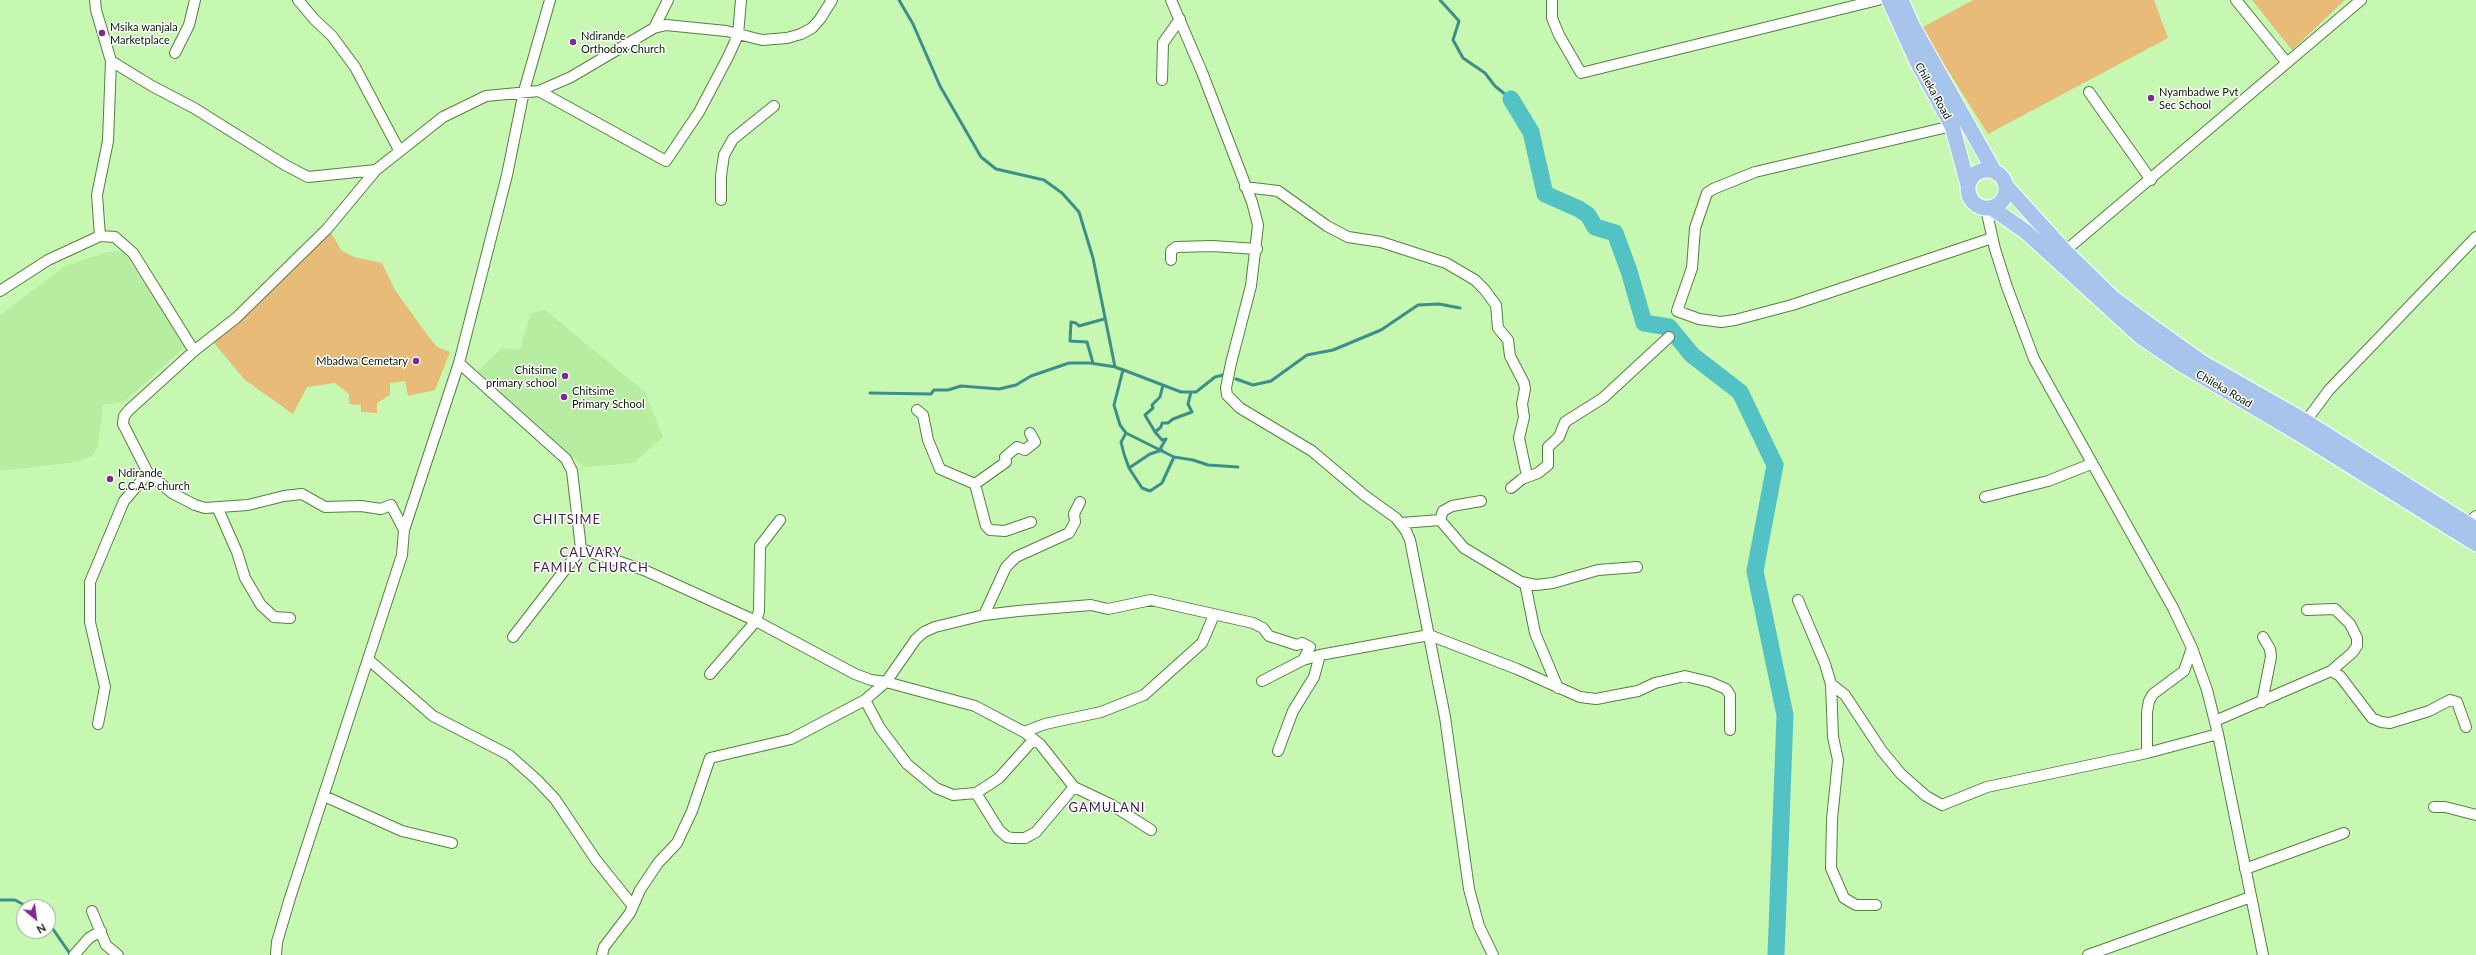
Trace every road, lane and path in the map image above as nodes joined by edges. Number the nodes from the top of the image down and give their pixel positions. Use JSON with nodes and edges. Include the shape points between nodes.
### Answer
{"nodes":[{"id":1,"x":95,"y":0,"type":"edge"},
{"id":2,"x":195,"y":0,"type":"edge"},
{"id":3,"x":298,"y":0,"type":"edge"},
{"id":4,"x":550,"y":0,"type":"edge"},
{"id":5,"x":668,"y":0,"type":"edge"},
{"id":6,"x":741,"y":0,"type":"edge"},
{"id":7,"x":832,"y":0,"type":"edge"},
{"id":8,"x":1170,"y":0,"type":"edge"},
{"id":9,"x":1552,"y":0,"type":"edge"},
{"id":10,"x":1878,"y":0,"type":"edge"},
{"id":11,"x":1889,"y":0,"type":"edge"},
{"id":12,"x":1901,"y":0,"type":"edge"},
{"id":13,"x":2236,"y":0,"type":"edge"},
{"id":14,"x":2360,"y":0,"type":"edge"},
{"id":15,"x":1180,"y":19,"type":"junction"},
{"id":16,"x":654,"y":28,"type":"junction"},
{"id":17,"x":738,"y":35,"type":"junction"},
{"id":18,"x":175,"y":53,"type":"dead end"},
{"id":19,"x":111,"y":61,"type":"junction"},
{"id":20,"x":2287,"y":63,"type":"junction"},
{"id":21,"x":1162,"y":80,"type":"dead end"},
{"id":22,"x":524,"y":91,"type":"junction"},
{"id":23,"x":539,"y":91,"type":"junction"},
{"id":24,"x":2089,"y":92,"type":"dead end"},
{"id":25,"x":774,"y":106,"type":"dead end"},
{"id":26,"x":1952,"y":126,"type":"junction"},
{"id":27,"x":399,"y":150,"type":"junction"},
{"id":28,"x":376,"y":170,"type":"junction"},
{"id":29,"x":1994,"y":171,"type":"junction"},
{"id":30,"x":2151,"y":180,"type":"junction"},
{"id":31,"x":1968,"y":185,"type":"junction"},
{"id":32,"x":1245,"y":187,"type":"junction"},
{"id":33,"x":2007,"y":187,"type":"junction"},
{"id":34,"x":721,"y":200,"type":"dead end"},
{"id":35,"x":1989,"y":208,"type":"junction"},
{"id":36,"x":100,"y":236,"type":"junction"},
{"id":37,"x":2476,"y":237,"type":"edge"},
{"id":38,"x":1992,"y":238,"type":"junction"},
{"id":39,"x":1256,"y":249,"type":"junction"},
{"id":40,"x":2065,"y":251,"type":"junction"},
{"id":41,"x":1171,"y":260,"type":"dead end"},
{"id":42,"x":0,"y":291,"type":"edge"},
{"id":43,"x":1669,"y":337,"type":"dead end"},
{"id":44,"x":194,"y":351,"type":"junction"},
{"id":45,"x":459,"y":363,"type":"junction"},
{"id":46,"x":917,"y":410,"type":"dead end"},
{"id":47,"x":2302,"y":427,"type":"junction"},
{"id":48,"x":1030,"y":433,"type":"dead end"},
{"id":49,"x":2091,"y":464,"type":"junction"},
{"id":50,"x":148,"y":473,"type":"junction"},
{"id":51,"x":1527,"y":476,"type":"junction"},
{"id":52,"x":975,"y":484,"type":"junction"},
{"id":53,"x":1511,"y":488,"type":"dead end"},
{"id":54,"x":1985,"y":496,"type":"dead end"},
{"id":55,"x":1481,"y":501,"type":"dead end"},
{"id":56,"x":1080,"y":502,"type":"dead end"},
{"id":57,"x":218,"y":509,"type":"junction"},
{"id":58,"x":780,"y":520,"type":"dead end"},
{"id":59,"x":1440,"y":520,"type":"junction"},
{"id":60,"x":1031,"y":522,"type":"dead end"},
{"id":61,"x":1402,"y":523,"type":"junction"},
{"id":62,"x":2473,"y":523,"type":"edge"},
{"id":63,"x":404,"y":530,"type":"junction"},
{"id":64,"x":2476,"y":544,"type":"edge"},
{"id":65,"x":581,"y":549,"type":"junction"},
{"id":66,"x":1637,"y":567,"type":"dead end"},
{"id":67,"x":1525,"y":583,"type":"junction"},
{"id":68,"x":1798,"y":600,"type":"dead end"},
{"id":69,"x":2307,"y":610,"type":"dead end"},
{"id":70,"x":984,"y":615,"type":"junction"},
{"id":71,"x":1214,"y":616,"type":"junction"},
{"id":72,"x":290,"y":618,"type":"dead end"},
{"id":73,"x":756,"y":621,"type":"junction"},
{"id":74,"x":1429,"y":635,"type":"junction"},
{"id":75,"x":513,"y":637,"type":"dead end"},
{"id":76,"x":2262,"y":637,"type":"dead end"},
{"id":77,"x":2192,"y":648,"type":"junction"},
{"id":78,"x":1320,"y":655,"type":"junction"},
{"id":79,"x":369,"y":660,"type":"junction"},
{"id":80,"x":1303,"y":660,"type":"junction"},
{"id":81,"x":2331,"y":671,"type":"junction"},
{"id":82,"x":710,"y":674,"type":"dead end"},
{"id":83,"x":1262,"y":681,"type":"dead end"},
{"id":84,"x":886,"y":682,"type":"junction"},
{"id":85,"x":1831,"y":684,"type":"junction"},
{"id":86,"x":1558,"y":688,"type":"junction"},
{"id":87,"x":865,"y":700,"type":"junction"},
{"id":88,"x":2262,"y":702,"type":"junction"},
{"id":89,"x":2215,"y":721,"type":"junction"},
{"id":90,"x":98,"y":724,"type":"dead end"},
{"id":91,"x":2466,"y":727,"type":"dead end"},
{"id":92,"x":1730,"y":730,"type":"dead end"},
{"id":93,"x":1024,"y":732,"type":"junction"},
{"id":94,"x":2218,"y":734,"type":"junction"},
{"id":95,"x":1034,"y":739,"type":"junction"},
{"id":96,"x":1278,"y":751,"type":"dead end"},
{"id":97,"x":2147,"y":753,"type":"junction"},
{"id":98,"x":1074,"y":787,"type":"junction"},
{"id":99,"x":976,"y":792,"type":"junction"},
{"id":100,"x":324,"y":796,"type":"junction"},
{"id":101,"x":2434,"y":807,"type":"dead end"},
{"id":102,"x":2476,"y":815,"type":"edge"},
{"id":103,"x":1151,"y":830,"type":"dead end"},
{"id":104,"x":2344,"y":833,"type":"dead end"},
{"id":105,"x":452,"y":843,"type":"dead end"},
{"id":106,"x":2245,"y":869,"type":"junction"},
{"id":107,"x":2251,"y":897,"type":"junction"},
{"id":108,"x":1876,"y":905,"type":"dead end"},
{"id":109,"x":633,"y":906,"type":"junction"},
{"id":110,"x":92,"y":911,"type":"dead end"},
{"id":111,"x":101,"y":931,"type":"junction"},
{"id":112,"x":74,"y":955,"type":"edge"},
{"id":113,"x":118,"y":955,"type":"edge"},
{"id":114,"x":276,"y":955,"type":"edge"},
{"id":115,"x":602,"y":955,"type":"edge"},
{"id":116,"x":1493,"y":955,"type":"edge"},
{"id":117,"x":2088,"y":955,"type":"edge"},
{"id":118,"x":2263,"y":955,"type":"edge"}],
"edges":[{"from":1,"to":19,"type":"street"},
{"from":2,"to":18,"type":"street","via":[[189,25]]},
{"from":3,"to":27,"type":"street","via":[[314,20],[332,36],[355,67]]},
{"from":4,"to":22,"type":"street"},
{"from":5,"to":16,"type":"street"},
{"from":6,"to":17,"type":"street"},
{"from":7,"to":17,"type":"street","via":[[820,19],[800,34],[762,40]]},
{"from":8,"to":15,"type":"street"},
{"from":9,"to":10,"type":"street","via":[[1552,18],[1581,73]]},
{"from":11,"to":26,"type":"highway","name":"Chileka Road","via":[[1918,64]]},
{"from":12,"to":29,"type":"highway","name":"Chileka Road","via":[[1912,25]]},
{"from":13,"to":20,"type":"street"},
{"from":14,"to":20,"type":"street"},
{"from":15,"to":21,"type":"street","via":[[1163,43]]},
{"from":15,"to":32,"type":"street"},
{"from":16,"to":17,"type":"street","via":[[666,25],[726,31]]},
{"from":16,"to":23,"type":"street","via":[[571,76]]},
{"from":17,"to":23,"type":"street","via":[[711,92],[666,161]]},
{"from":19,"to":28,"type":"street","via":[[308,177]]},
{"from":19,"to":36,"type":"street","via":[[108,141],[97,195]]},
{"from":20,"to":30,"type":"street"},
{"from":22,"to":23,"type":"street"},
{"from":22,"to":27,"type":"street","via":[[486,96],[458,108]]},
{"from":22,"to":45,"type":"street","via":[[507,175]]},
{"from":24,"to":30,"type":"street"},
{"from":25,"to":34,"type":"street","via":[[733,139],[724,155]]},
{"from":26,"to":31,"type":"highway","name":"Chileka Road"},
{"from":26,"to":38,"type":"street","via":[[1755,172],[1707,193],[1695,228],[1692,268],[1677,311],[1699,319],[1721,322],[1735,320],[1792,305]]},
{"from":27,"to":28,"type":"street"},
{"from":28,"to":44,"type":"street","via":[[321,234],[236,318]]},
{"from":29,"to":31,"type":"highway","via":[[1978,172]]},
{"from":29,"to":33,"type":"highway","name":"Chileka Road","via":[[2003,177]]},
{"from":30,"to":40,"type":"street"},
{"from":31,"to":35,"type":"highway","name":"Chileka Road","via":[[1972,201]]},
{"from":32,"to":39,"type":"street","via":[[1258,225]]},
{"from":32,"to":51,"type":"street","via":[[1278,191],[1327,226],[1348,237],[1381,242],[1457,268],[1484,289],[1496,305],[1498,328],[1508,340],[1510,356],[1524,383],[1524,417],[1519,438]]},
{"from":33,"to":35,"type":"highway","via":[[2005,198]]},
{"from":33,"to":40,"type":"highway","name":"Chileka Road"},
{"from":35,"to":38,"type":"street"},
{"from":35,"to":47,"type":"highway","name":"Chileka Road","via":[[2026,232],[2141,337],[2182,364]]},
{"from":36,"to":42,"type":"street","via":[[48,260]]},
{"from":36,"to":44,"type":"street","via":[[115,237],[133,253]]},
{"from":37,"to":47,"type":"street","via":[[2329,390]]},
{"from":38,"to":49,"type":"street","via":[[2028,345]]},
{"from":39,"to":41,"type":"street","via":[[1176,247],[1171,251]]},
{"from":39,"to":61,"type":"street","via":[[1251,286],[1226,388],[1228,395],[1240,408],[1312,451]]},
{"from":40,"to":47,"type":"highway","name":"Chileka Road","via":[[2113,298],[2203,363]]},
{"from":43,"to":51,"type":"street","via":[[1603,398],[1566,422],[1559,437],[1548,447],[1548,465],[1538,473]]},
{"from":44,"to":50,"type":"street","via":[[124,416],[124,424]]},
{"from":45,"to":63,"type":"street"},
{"from":45,"to":65,"type":"street","via":[[566,459],[572,471]]},
{"from":46,"to":52,"type":"street","via":[[923,416],[928,440],[940,469]]},
{"from":47,"to":62,"type":"highway","name":"Chileka Road"},
{"from":47,"to":64,"type":"highway","name":"Chileka Road"},
{"from":48,"to":52,"type":"street","via":[[1035,442],[1024,450],[1017,447],[1005,457],[1006,462]]},
{"from":49,"to":54,"type":"street","via":[[2048,481]]},
{"from":49,"to":77,"type":"street","via":[[2173,608]]},
{"from":50,"to":57,"type":"street","via":[[172,493],[195,506]]},
{"from":50,"to":90,"type":"street","via":[[124,500],[90,582],[90,622],[105,688]]},
{"from":51,"to":53,"type":"street"},
{"from":52,"to":60,"type":"street","via":[[986,526],[990,530],[1004,531]]},
{"from":55,"to":59,"type":"street","via":[[1452,506],[1443,512]]},
{"from":56,"to":70,"type":"street","via":[[1074,514],[1075,522],[1070,533],[1016,557],[1006,567]]},
{"from":57,"to":63,"type":"street","via":[[302,494],[325,507],[361,506],[381,509],[391,505]]},
{"from":57,"to":72,"type":"street","via":[[237,552],[245,578],[261,604],[274,617]]},
{"from":58,"to":73,"type":"street","via":[[760,546],[760,611]]},
{"from":59,"to":61,"type":"street"},
{"from":59,"to":67,"type":"street","via":[[1464,548],[1508,577]]},
{"from":61,"to":74,"type":"street","via":[[1410,540]]},
{"from":63,"to":79,"type":"street","via":[[402,555]]},
{"from":65,"to":73,"type":"street","via":[[644,570]]},
{"from":65,"to":75,"type":"street"},
{"from":66,"to":67,"type":"street","via":[[1598,570],[1553,583]]},
{"from":67,"to":86,"type":"street","via":[[1535,633]]},
{"from":68,"to":85,"type":"street"},
{"from":69,"to":81,"type":"street","via":[[2335,609],[2350,624],[2356,638],[2357,646],[2352,654]]},
{"from":70,"to":71,"type":"street","via":[[1091,605],[1108,609],[1150,600],[1170,606],[1208,611]]},
{"from":70,"to":84,"type":"street","via":[[940,625],[924,632],[904,654]]},
{"from":71,"to":80,"type":"street","via":[[1253,623],[1263,628],[1269,636],[1297,645],[1302,643],[1310,647]]},
{"from":71,"to":93,"type":"street","via":[[1202,643],[1144,695],[1101,712],[1052,722]]},
{"from":73,"to":82,"type":"street"},
{"from":73,"to":84,"type":"street","via":[[855,674]]},
{"from":74,"to":78,"type":"street"},
{"from":74,"to":86,"type":"street"},
{"from":74,"to":116,"type":"street","via":[[1445,717],[1469,889],[1478,926]]},
{"from":76,"to":88,"type":"street","via":[[2270,649],[2271,657]]},
{"from":77,"to":89,"type":"street"},
{"from":77,"to":97,"type":"street","via":[[2184,671],[2153,694],[2149,701]]},
{"from":78,"to":80,"type":"street"},
{"from":78,"to":96,"type":"street","via":[[1314,678],[1293,711]]},
{"from":79,"to":100,"type":"street"},
{"from":79,"to":109,"type":"street","via":[[433,716],[509,755],[537,780],[556,799],[596,860]]},
{"from":80,"to":83,"type":"street"},
{"from":81,"to":88,"type":"street"},
{"from":81,"to":91,"type":"street","via":[[2340,676],[2372,718],[2381,722],[2390,723],[2429,711],[2450,700],[2457,702]]},
{"from":84,"to":87,"type":"street"},
{"from":84,"to":93,"type":"street","via":[[975,706]]},
{"from":85,"to":97,"type":"street","via":[[1845,695],[1882,751],[1901,774],[1926,796],[1942,805],[1987,787]]},
{"from":85,"to":108,"type":"street","via":[[1833,736],[1838,760],[1832,819],[1831,868],[1844,898],[1856,905]]},
{"from":86,"to":92,"type":"street","via":[[1580,698],[1596,699],[1638,691],[1655,683],[1685,676],[1710,682],[1726,689],[1730,695]]},
{"from":87,"to":99,"type":"street","via":[[890,743],[924,779],[945,793],[953,795]]},
{"from":87,"to":109,"type":"street","via":[[791,739],[710,758],[684,831],[677,843],[658,863]]},
{"from":88,"to":89,"type":"street"},
{"from":89,"to":94,"type":"street"},
{"from":93,"to":95,"type":"street"},
{"from":94,"to":97,"type":"street"},
{"from":94,"to":106,"type":"street"},
{"from":95,"to":98,"type":"street","via":[[1048,751]]},
{"from":95,"to":99,"type":"street","via":[[999,778]]},
{"from":98,"to":99,"type":"street","via":[[1036,832],[1024,838],[1007,837],[999,830]]},
{"from":98,"to":103,"type":"street","via":[[1112,805]]},
{"from":100,"to":105,"type":"street","via":[[402,831]]},
{"from":100,"to":114,"type":"street","via":[[277,942]]},
{"from":101,"to":102,"type":"street","via":[[2445,807]]},
{"from":104,"to":106,"type":"street"},
{"from":106,"to":107,"type":"street"},
{"from":107,"to":117,"type":"street"},
{"from":107,"to":118,"type":"street"},
{"from":109,"to":115,"type":"street","via":[[620,928],[604,947]]},
{"from":110,"to":111,"type":"street"},
{"from":111,"to":112,"type":"street","via":[[89,938]]},
{"from":111,"to":113,"type":"street","via":[[106,945]]}]}
